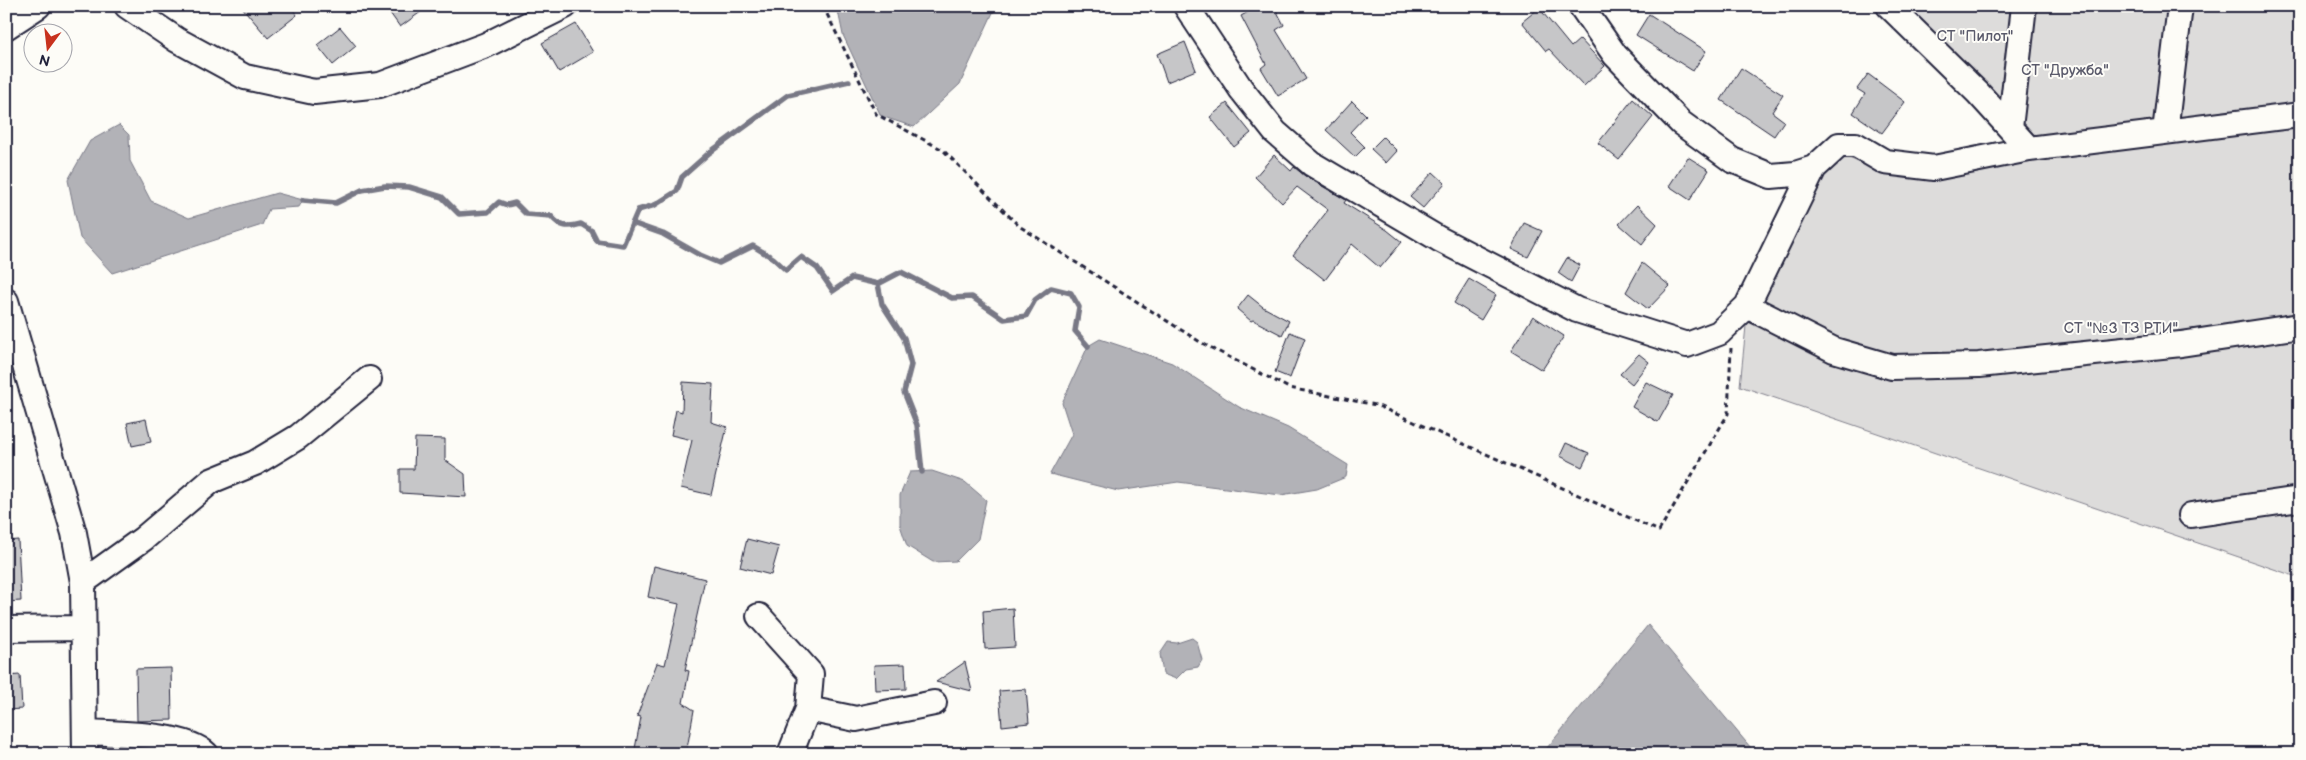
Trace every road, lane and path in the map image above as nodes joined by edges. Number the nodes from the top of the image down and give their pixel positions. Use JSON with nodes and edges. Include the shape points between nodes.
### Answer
{"nodes":[{"id":1,"x":38,"y":6,"type":"edge"},
{"id":2,"x":565,"y":6,"type":"edge"},
{"id":3,"x":823,"y":6,"type":"edge"},
{"id":4,"x":1186,"y":6,"type":"edge"},
{"id":5,"x":1582,"y":6,"type":"edge"},
{"id":6,"x":1890,"y":6,"type":"edge"},
{"id":7,"x":2024,"y":6,"type":"edge"},
{"id":8,"x":2180,"y":6,"type":"edge"},
{"id":9,"x":135,"y":8,"type":"edge"},
{"id":10,"x":6,"y":27,"type":"edge"},
{"id":11,"x":2300,"y":115,"type":"edge"},
{"id":12,"x":2010,"y":128,"type":"junction"},
{"id":13,"x":2165,"y":132,"type":"junction"},
{"id":14,"x":2029,"y":149,"type":"junction"},
{"id":15,"x":1814,"y":168,"type":"junction"},
{"id":16,"x":6,"y":301,"type":"edge"},
{"id":17,"x":1740,"y":313,"type":"junction"},
{"id":18,"x":2300,"y":326,"type":"edge"},
{"id":19,"x":369,"y":379,"type":"dead end"},
{"id":20,"x":2300,"y":499,"type":"edge"},
{"id":21,"x":2191,"y":516,"type":"dead end"},
{"id":22,"x":82,"y":582,"type":"junction"},
{"id":23,"x":759,"y":616,"type":"dead end"},
{"id":24,"x":82,"y":628,"type":"junction"},
{"id":25,"x":6,"y":629,"type":"edge"},
{"id":26,"x":934,"y":703,"type":"dead end"},
{"id":27,"x":808,"y":709,"type":"junction"},
{"id":28,"x":86,"y":743,"type":"edge"},
{"id":29,"x":206,"y":754,"type":"edge"},
{"id":30,"x":790,"y":754,"type":"edge"}],
"edges":[{"from":1,"to":10,"type":"street"},
{"from":2,"to":9,"type":"street","via":[[486,44],[380,85],[314,92],[245,78],[177,40]]},
{"from":3,"to":17,"type":"path","via":[[876,114],[943,150],[1019,226],[1200,342],[1289,388],[1376,405],[1659,531],[1728,414]]},
{"from":4,"to":17,"type":"street","via":[[1241,89],[1275,132],[1312,164],[1439,239],[1578,310],[1687,344],[1719,334]]},
{"from":5,"to":15,"type":"street","via":[[1615,55],[1681,123],[1732,160],[1771,176]]},
{"from":6,"to":12,"type":"street"},
{"from":7,"to":12,"type":"street"},
{"from":8,"to":13,"type":"street"},
{"from":11,"to":13,"type":"street"},
{"from":12,"to":14,"type":"street"},
{"from":13,"to":14,"type":"street"},
{"from":14,"to":15,"type":"street","via":[[1934,168],[1885,162],[1856,145],[1839,145]]},
{"from":15,"to":17,"type":"street"},
{"from":16,"to":22,"type":"street","via":[[74,533]]},
{"from":17,"to":18,"type":"street","via":[[1834,350],[1892,368],[1989,364],[2181,344]]},
{"from":19,"to":22,"type":"street","via":[[298,437],[255,463],[211,481],[143,538]]},
{"from":20,"to":21,"type":"street"},
{"from":22,"to":24,"type":"street"},
{"from":23,"to":27,"type":"street","via":[[811,674]]},
{"from":24,"to":25,"type":"street"},
{"from":24,"to":28,"type":"street"},
{"from":26,"to":27,"type":"street","via":[[856,719]]},
{"from":27,"to":30,"type":"street"},
{"from":28,"to":29,"type":"street","via":[[152,736],[184,743]]}]}
